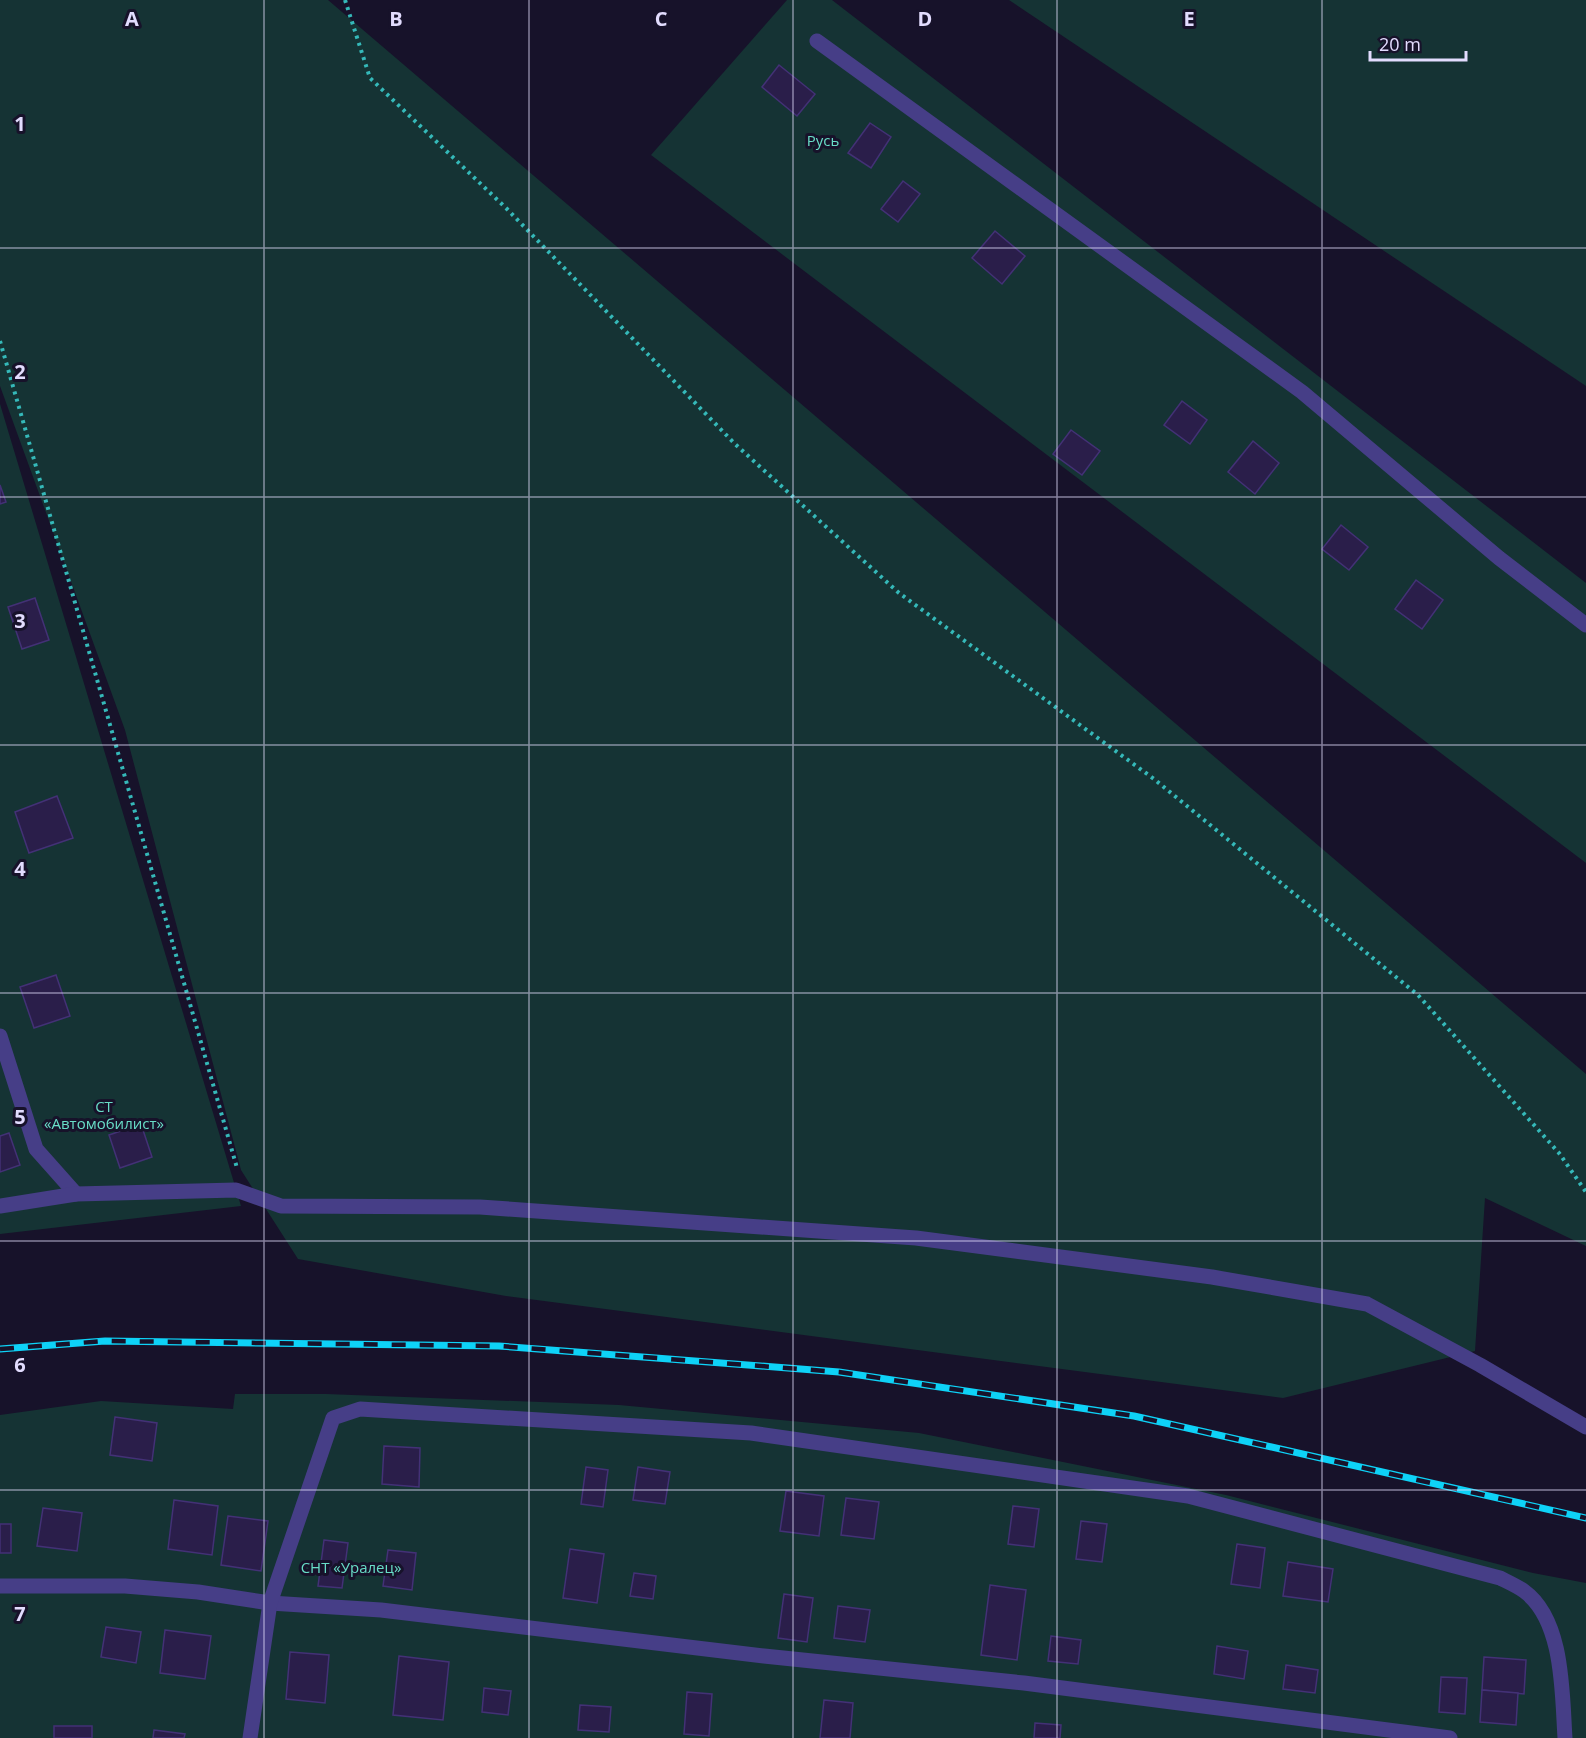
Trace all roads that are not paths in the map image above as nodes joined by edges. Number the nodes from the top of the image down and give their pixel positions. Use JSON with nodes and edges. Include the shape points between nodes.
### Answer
{"nodes":[{"id":1,"x":818,"y":42,"type":"dead end"},
{"id":2,"x":1586,"y":625,"type":"edge"},
{"id":3,"x":0,"y":1036,"type":"edge"},
{"id":4,"x":76,"y":1194,"type":"junction"},
{"id":5,"x":0,"y":1206,"type":"edge"},
{"id":6,"x":1586,"y":1427,"type":"edge"},
{"id":7,"x":0,"y":1586,"type":"edge"},
{"id":8,"x":270,"y":1603,"type":"junction"},
{"id":9,"x":250,"y":1738,"type":"edge"},
{"id":10,"x":1450,"y":1738,"type":"edge"},
{"id":11,"x":1565,"y":1738,"type":"edge"}],
"edges":[{"from":1,"to":2,"type":"street","via":[[1302,392],[1499,558]]},
{"from":3,"to":4,"type":"street","via":[[36,1149]]},
{"from":4,"to":5,"type":"street"},
{"from":4,"to":6,"type":"street","via":[[236,1190],[281,1206],[480,1207],[916,1238],[1287,1288],[1367,1304]]},
{"from":7,"to":8,"type":"street","via":[[125,1586]]},
{"from":8,"to":9,"type":"street"},
{"from":8,"to":10,"type":"street","via":[[381,1610],[1024,1683]]},
{"from":8,"to":11,"type":"street","via":[[333,1418],[360,1409],[751,1433],[1188,1496],[1500,1578],[1526,1592],[1545,1616],[1561,1662]]}]}
